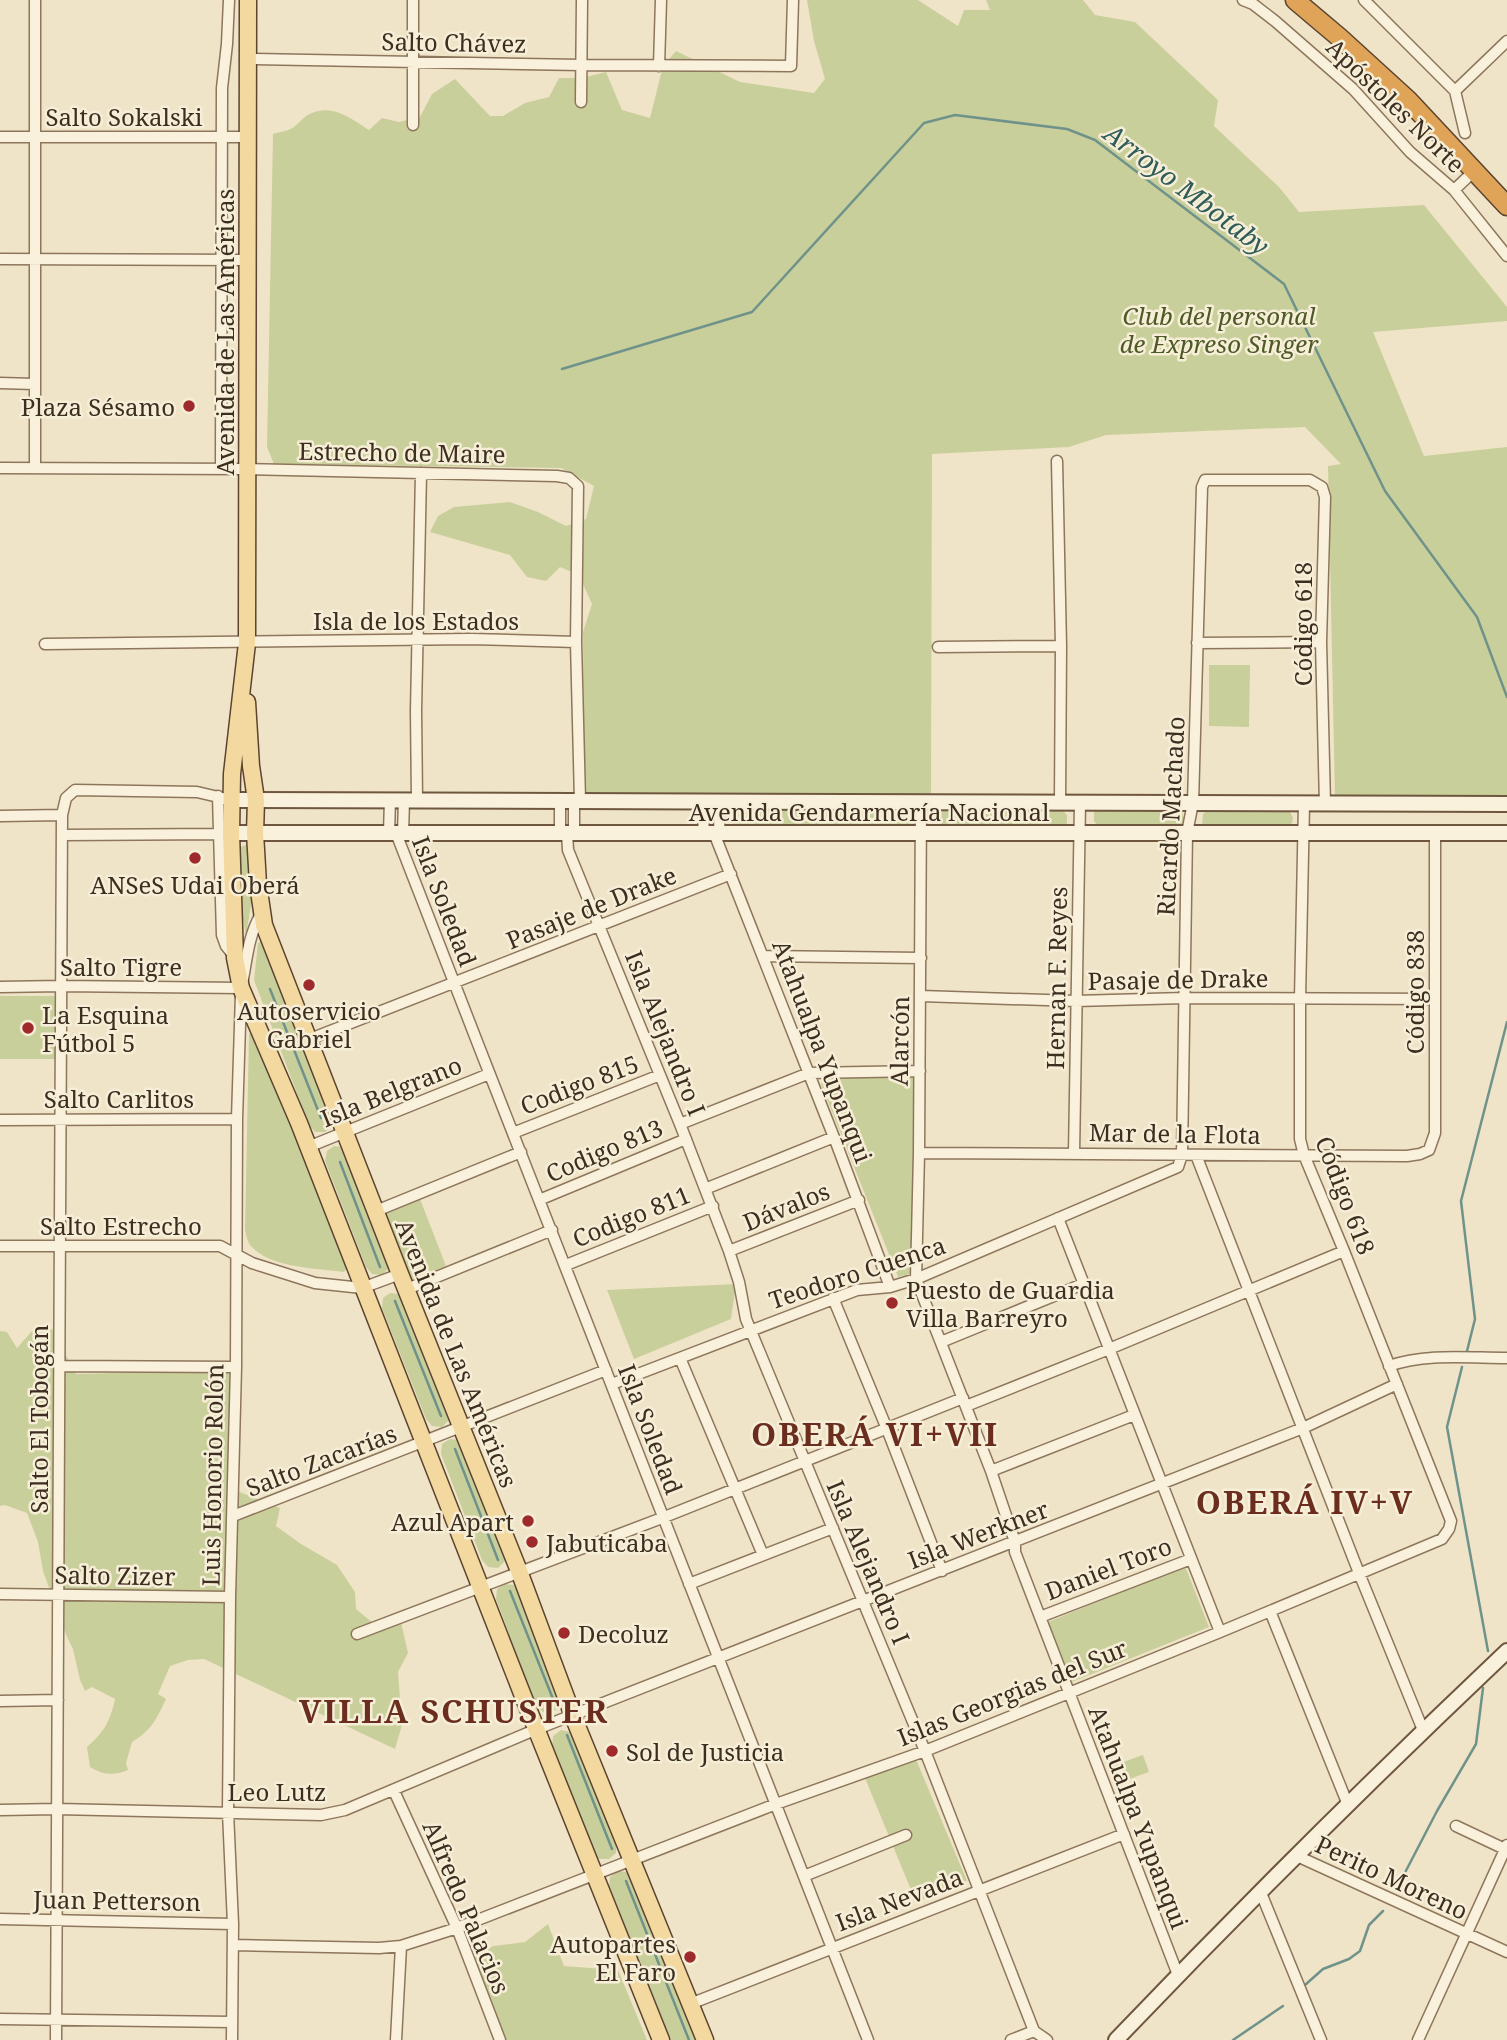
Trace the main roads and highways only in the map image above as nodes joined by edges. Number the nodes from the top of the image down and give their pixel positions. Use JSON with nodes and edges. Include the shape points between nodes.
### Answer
{"nodes":[{"id":1,"x":248,"y":0,"type":"edge"},
{"id":2,"x":1295,"y":0,"type":"edge"},
{"id":3,"x":1507,"y":206,"type":"edge"},
{"id":4,"x":245,"y":665,"type":"junction"},
{"id":5,"x":661,"y":2040,"type":"edge"},
{"id":6,"x":705,"y":2040,"type":"edge"}],
"edges":[{"from":1,"to":4,"type":"main road","name":"Avenida de Las Américas"},
{"from":2,"to":3,"type":"highway","via":[[1408,100]]},
{"from":4,"to":5,"type":"main road","name":"Avenida de Las Américas","via":[[225,798],[242,988]]},
{"from":4,"to":6,"type":"main road","name":"Avenida de Las Américas","via":[[261,914],[573,1716]]}]}
